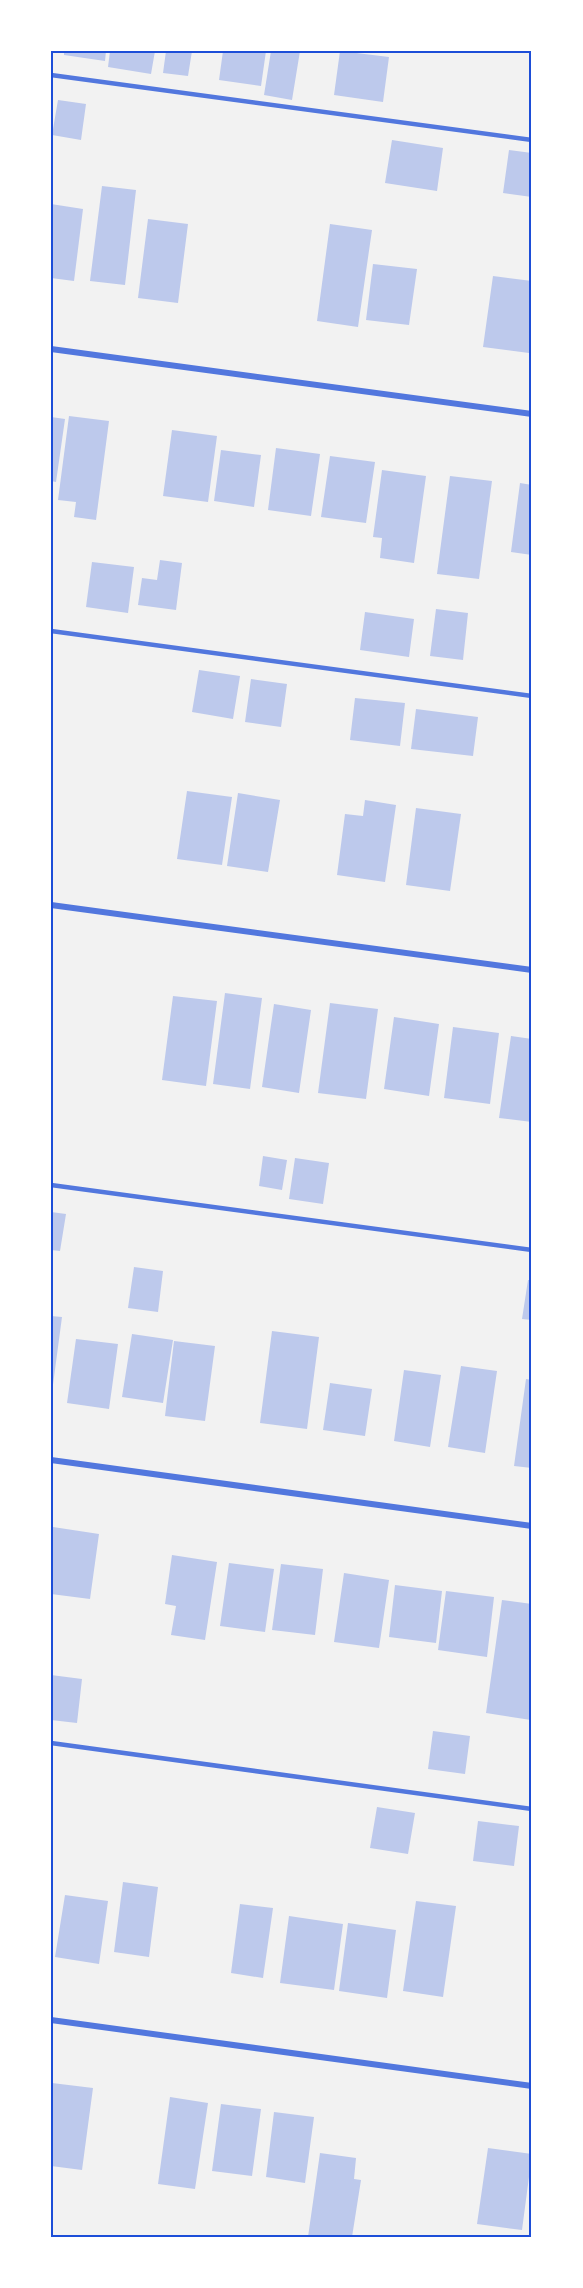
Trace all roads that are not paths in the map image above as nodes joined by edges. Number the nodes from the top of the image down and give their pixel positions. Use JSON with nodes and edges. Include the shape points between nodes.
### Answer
{"nodes":[{"id":1,"x":51,"y":75,"type":"edge"},
{"id":2,"x":532,"y":140,"type":"edge"},
{"id":3,"x":51,"y":349,"type":"edge"},
{"id":4,"x":532,"y":414,"type":"edge"},
{"id":5,"x":51,"y":631,"type":"edge"},
{"id":6,"x":532,"y":696,"type":"edge"},
{"id":7,"x":51,"y":905,"type":"edge"},
{"id":8,"x":532,"y":970,"type":"edge"},
{"id":9,"x":51,"y":1185,"type":"edge"},
{"id":10,"x":532,"y":1250,"type":"edge"},
{"id":11,"x":51,"y":1460,"type":"edge"},
{"id":12,"x":532,"y":1526,"type":"edge"},
{"id":13,"x":51,"y":1743,"type":"edge"},
{"id":14,"x":532,"y":1809,"type":"edge"},
{"id":15,"x":51,"y":2020,"type":"edge"},
{"id":16,"x":532,"y":2086,"type":"edge"}],
"edges":[{"from":1,"to":2,"type":"lane"},
{"from":3,"to":4,"type":"street"},
{"from":5,"to":6,"type":"lane"},
{"from":7,"to":8,"type":"street"},
{"from":9,"to":10,"type":"lane"},
{"from":11,"to":12,"type":"street"},
{"from":13,"to":14,"type":"lane"},
{"from":15,"to":16,"type":"street"}]}
